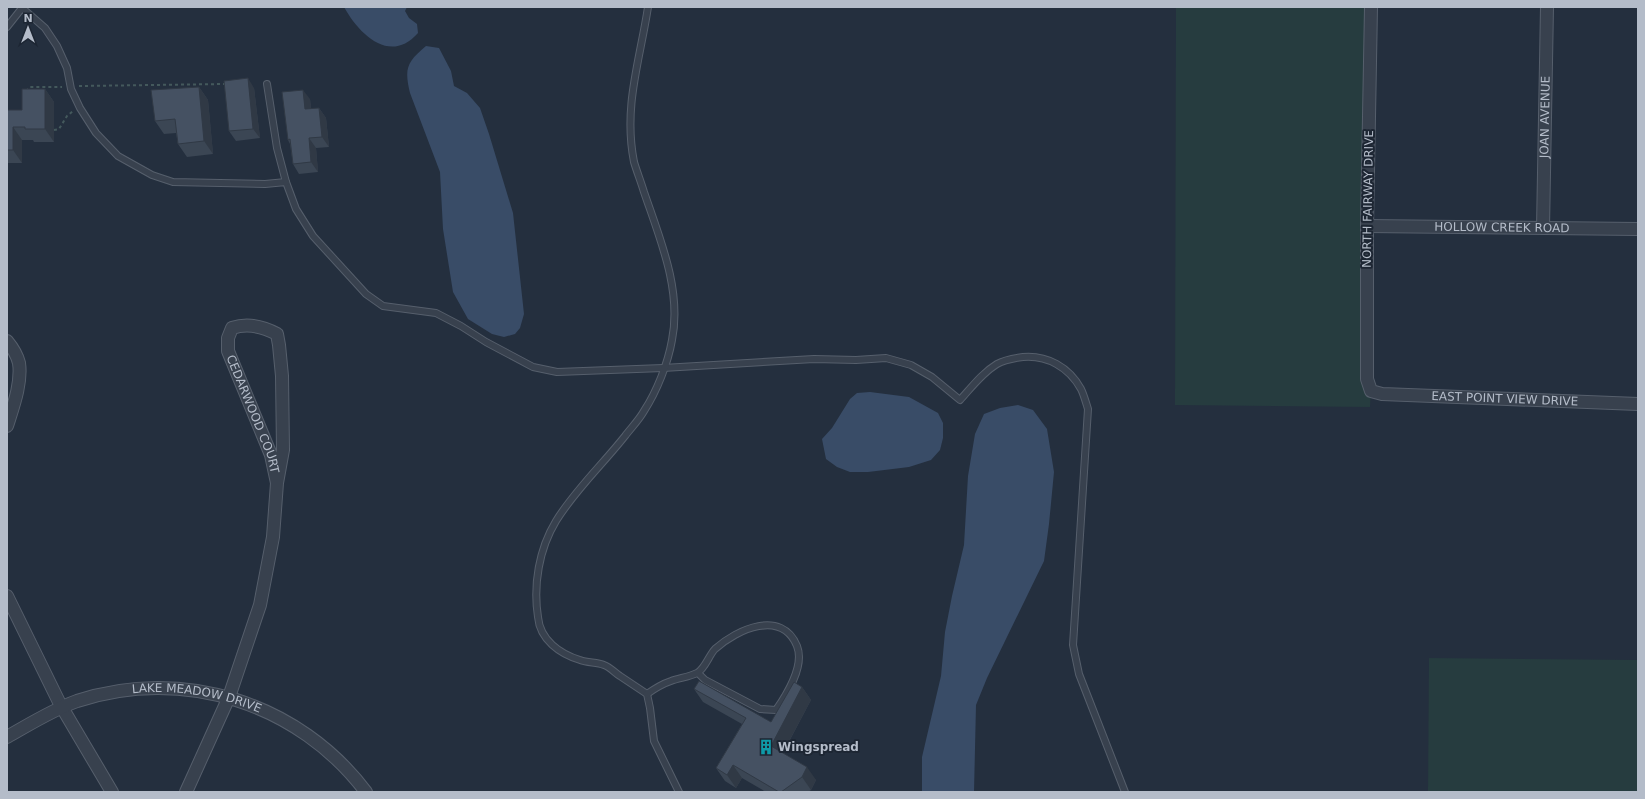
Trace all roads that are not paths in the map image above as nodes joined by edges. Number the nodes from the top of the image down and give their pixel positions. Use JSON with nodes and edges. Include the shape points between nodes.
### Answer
{"nodes":[{"id":1,"x":648,"y":7,"type":"edge"},
{"id":2,"x":1371,"y":7,"type":"edge"},
{"id":3,"x":1547,"y":7,"type":"edge"},
{"id":4,"x":22,"y":8,"type":"edge"},
{"id":5,"x":7,"y":27,"type":"edge"},
{"id":6,"x":267,"y":84,"type":"dead end"},
{"id":7,"x":286,"y":182,"type":"junction"},
{"id":8,"x":1367,"y":226,"type":"junction"},
{"id":9,"x":1543,"y":228,"type":"junction"},
{"id":10,"x":1638,"y":229,"type":"edge"},
{"id":11,"x":7,"y":341,"type":"edge"},
{"id":12,"x":664,"y":368,"type":"junction"},
{"id":13,"x":1371,"y":391,"type":"joint"},
{"id":14,"x":1638,"y":404,"type":"edge"},
{"id":15,"x":7,"y":426,"type":"edge"},
{"id":16,"x":277,"y":483,"type":"junction"},
{"id":17,"x":7,"y":596,"type":"edge"},
{"id":18,"x":698,"y":673,"type":"junction"},
{"id":19,"x":647,"y":694,"type":"junction"},
{"id":20,"x":229,"y":697,"type":"junction"},
{"id":21,"x":62,"y":707,"type":"junction"},
{"id":22,"x":7,"y":737,"type":"edge"},
{"id":23,"x":112,"y":792,"type":"edge"},
{"id":24,"x":186,"y":792,"type":"edge"},
{"id":25,"x":366,"y":792,"type":"edge"},
{"id":26,"x":679,"y":792,"type":"edge"},
{"id":27,"x":1125,"y":792,"type":"edge"}],
"edges":[{"from":1,"to":12,"type":"lane","via":[[629,114],[634,162],[665,255],[674,296],[672,341]]},
{"from":2,"to":8,"type":"street","name":"NORTH FAIRWAY DRIVE"},
{"from":3,"to":9,"type":"street","name":"JOAN AVENUE"},
{"from":4,"to":5,"type":"lane"},
{"from":4,"to":7,"type":"lane","via":[[45,28],[57,46],[80,108],[96,134],[118,156],[152,175],[173,182]]},
{"from":6,"to":7,"type":"lane","via":[[277,148]]},
{"from":7,"to":12,"type":"lane","via":[[296,209],[313,236],[366,294],[383,306],[436,313],[533,367],[549,371]]},
{"from":8,"to":9,"type":"street","name":"HOLLOW CREEK ROAD"},
{"from":8,"to":13,"type":"street","name":"NORTH FAIRWAY DRIVE","via":[[1367,379]]},
{"from":9,"to":10,"type":"street","name":"HOLLOW CREEK ROAD"},
{"from":11,"to":15,"type":"street","via":[[19,363],[18,393]]},
{"from":12,"to":19,"type":"lane","via":[[644,412],[556,521],[543,552],[536,595],[541,631],[555,648],[579,660],[605,665]]},
{"from":12,"to":27,"type":"lane","via":[[814,359],[886,358],[910,365],[932,377],[960,400],[981,377],[998,364],[1014,358],[1032,356],[1050,359],[1067,370],[1081,389],[1088,409],[1073,645],[1079,674]]},
{"from":13,"to":14,"type":"street","name":"EAST POINT VIEW DRIVE","via":[[1382,394]]},
{"from":16,"to":16,"type":"street","name":"CEDARWOOD COURT","via":[[283,450],[279,344],[276,334],[266,328],[242,325],[232,328],[228,338],[228,350],[271,455]]},
{"from":16,"to":20,"type":"street","name":"CEDARWOOD COURT","via":[[273,537],[260,606]]},
{"from":17,"to":21,"type":"street"},
{"from":18,"to":18,"type":"lane","via":[[705,680],[760,709],[776,710],[789,692],[801,657],[791,636],[774,625],[759,625],[729,638],[715,650]]},
{"from":18,"to":19,"type":"lane","via":[[670,681]]},
{"from":19,"to":26,"type":"lane","via":[[654,742]]},
{"from":20,"to":21,"type":"street","name":"LAKE MEADOW DRIVE","via":[[190,689],[144,688],[106,693]]},
{"from":20,"to":24,"type":"street","name":"CEDARWOOD COURT"},
{"from":20,"to":25,"type":"street","name":"LAKE MEADOW DRIVE","via":[[274,714],[307,734],[337,760]]},
{"from":21,"to":22,"type":"street","name":"LAKE MEADOW DRIVE"},
{"from":21,"to":23,"type":"street"}]}
